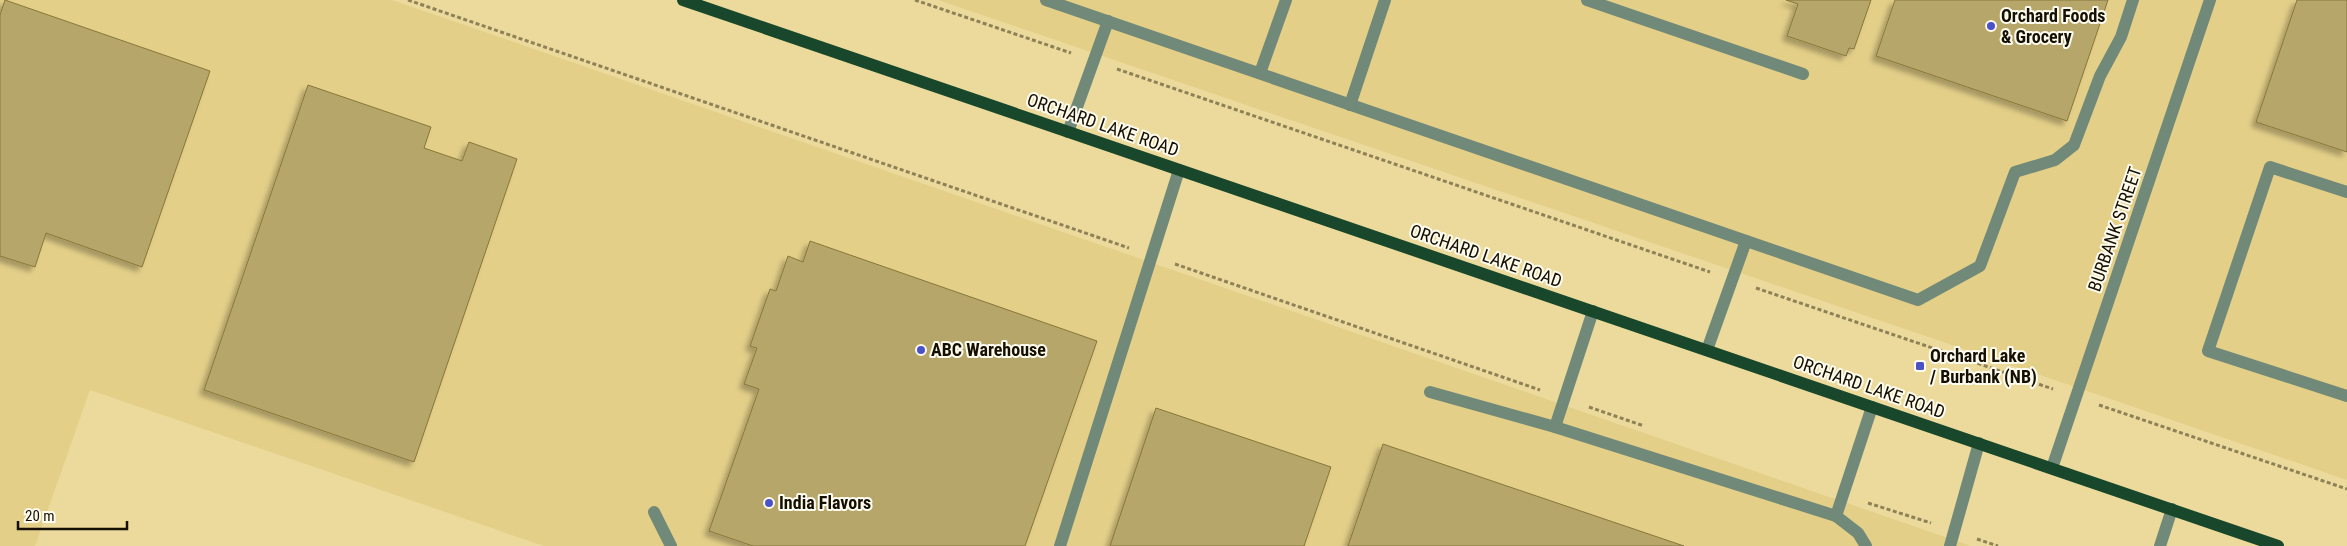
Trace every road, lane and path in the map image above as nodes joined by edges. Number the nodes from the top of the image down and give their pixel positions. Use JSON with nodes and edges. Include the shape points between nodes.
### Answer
{"nodes":[{"id":1,"x":408,"y":0,"type":"edge"},
{"id":2,"x":683,"y":0,"type":"edge"},
{"id":3,"x":915,"y":0,"type":"edge"},
{"id":4,"x":1046,"y":0,"type":"edge"},
{"id":5,"x":1286,"y":0,"type":"edge"},
{"id":6,"x":1385,"y":0,"type":"edge"},
{"id":7,"x":1587,"y":0,"type":"edge"},
{"id":8,"x":2133,"y":0,"type":"edge"},
{"id":9,"x":2210,"y":0,"type":"edge"},
{"id":10,"x":1108,"y":22,"type":"junction"},
{"id":11,"x":1094,"y":61,"type":"junction"},
{"id":12,"x":1260,"y":74,"type":"junction"},
{"id":13,"x":1803,"y":74,"type":"dead end"},
{"id":14,"x":1350,"y":105,"type":"junction"},
{"id":15,"x":1068,"y":132,"type":"junction"},
{"id":16,"x":1179,"y":170,"type":"junction"},
{"id":17,"x":2347,"y":192,"type":"edge"},
{"id":18,"x":1746,"y":240,"type":"junction"},
{"id":19,"x":1152,"y":256,"type":"junction"},
{"id":20,"x":1732,"y":279,"type":"junction"},
{"id":21,"x":1593,"y":311,"type":"junction"},
{"id":22,"x":1707,"y":350,"type":"junction"},
{"id":23,"x":1430,"y":392,"type":"dead end"},
{"id":24,"x":2347,"y":396,"type":"edge"},
{"id":25,"x":2076,"y":397,"type":"junction"},
{"id":26,"x":1564,"y":398,"type":"junction"},
{"id":27,"x":1872,"y":407,"type":"junction"},
{"id":28,"x":1555,"y":427,"type":"junction"},
{"id":29,"x":1647,"y":427,"type":"dead end"},
{"id":30,"x":1980,"y":443,"type":"junction"},
{"id":31,"x":2052,"y":468,"type":"junction"},
{"id":32,"x":2347,"y":488,"type":"edge"},
{"id":33,"x":1843,"y":495,"type":"junction"},
{"id":34,"x":2172,"y":510,"type":"junction"},
{"id":35,"x":654,"y":512,"type":"dead end"},
{"id":36,"x":1836,"y":516,"type":"junction"},
{"id":37,"x":1956,"y":531,"type":"junction"},
{"id":38,"x":671,"y":546,"type":"edge"},
{"id":39,"x":1060,"y":546,"type":"edge"},
{"id":40,"x":1866,"y":546,"type":"edge"},
{"id":41,"x":1950,"y":546,"type":"edge"},
{"id":42,"x":1998,"y":546,"type":"edge"},
{"id":43,"x":2160,"y":546,"type":"edge"},
{"id":44,"x":2278,"y":546,"type":"edge"}],
"edges":[{"from":1,"to":19,"type":"path"},
{"from":2,"to":15,"type":"main road","name":"ORCHARD LAKE ROAD"},
{"from":3,"to":11,"type":"path"},
{"from":4,"to":10,"type":"street"},
{"from":5,"to":12,"type":"street"},
{"from":6,"to":14,"type":"street"},
{"from":7,"to":13,"type":"street"},
{"from":8,"to":18,"type":"street","via":[[2074,145],[2054,160],[2015,172],[1980,266],[1918,300]]},
{"from":9,"to":25,"type":"street","name":"BURBANK STREET"},
{"from":10,"to":11,"type":"street"},
{"from":10,"to":12,"type":"street"},
{"from":11,"to":15,"type":"street"},
{"from":11,"to":20,"type":"path"},
{"from":12,"to":14,"type":"street"},
{"from":14,"to":18,"type":"street"},
{"from":15,"to":16,"type":"main road","name":"ORCHARD LAKE ROAD"},
{"from":16,"to":19,"type":"street"},
{"from":16,"to":21,"type":"main road","name":"ORCHARD LAKE ROAD"},
{"from":17,"to":24,"type":"street","via":[[2270,167],[2208,351]]},
{"from":18,"to":20,"type":"street"},
{"from":19,"to":26,"type":"path"},
{"from":19,"to":39,"type":"street"},
{"from":20,"to":22,"type":"street"},
{"from":20,"to":25,"type":"path"},
{"from":21,"to":22,"type":"main road","name":"ORCHARD LAKE ROAD"},
{"from":21,"to":26,"type":"street"},
{"from":22,"to":27,"type":"main road","name":"ORCHARD LAKE ROAD"},
{"from":23,"to":28,"type":"street"},
{"from":25,"to":31,"type":"street","name":"BURBANK STREET"},
{"from":25,"to":32,"type":"path"},
{"from":26,"to":28,"type":"street"},
{"from":26,"to":29,"type":"path"},
{"from":27,"to":30,"type":"main road","name":"ORCHARD LAKE ROAD"},
{"from":27,"to":33,"type":"street"},
{"from":28,"to":36,"type":"street"},
{"from":30,"to":31,"type":"main road","name":"ORCHARD LAKE ROAD"},
{"from":30,"to":37,"type":"street"},
{"from":31,"to":34,"type":"main road","name":"ORCHARD LAKE ROAD"},
{"from":33,"to":36,"type":"street"},
{"from":33,"to":37,"type":"path"},
{"from":34,"to":43,"type":"street"},
{"from":34,"to":44,"type":"main road","name":"ORCHARD LAKE ROAD"},
{"from":35,"to":38,"type":"street"},
{"from":36,"to":40,"type":"street","via":[[1858,533]]},
{"from":37,"to":41,"type":"street"},
{"from":37,"to":42,"type":"path"}]}
